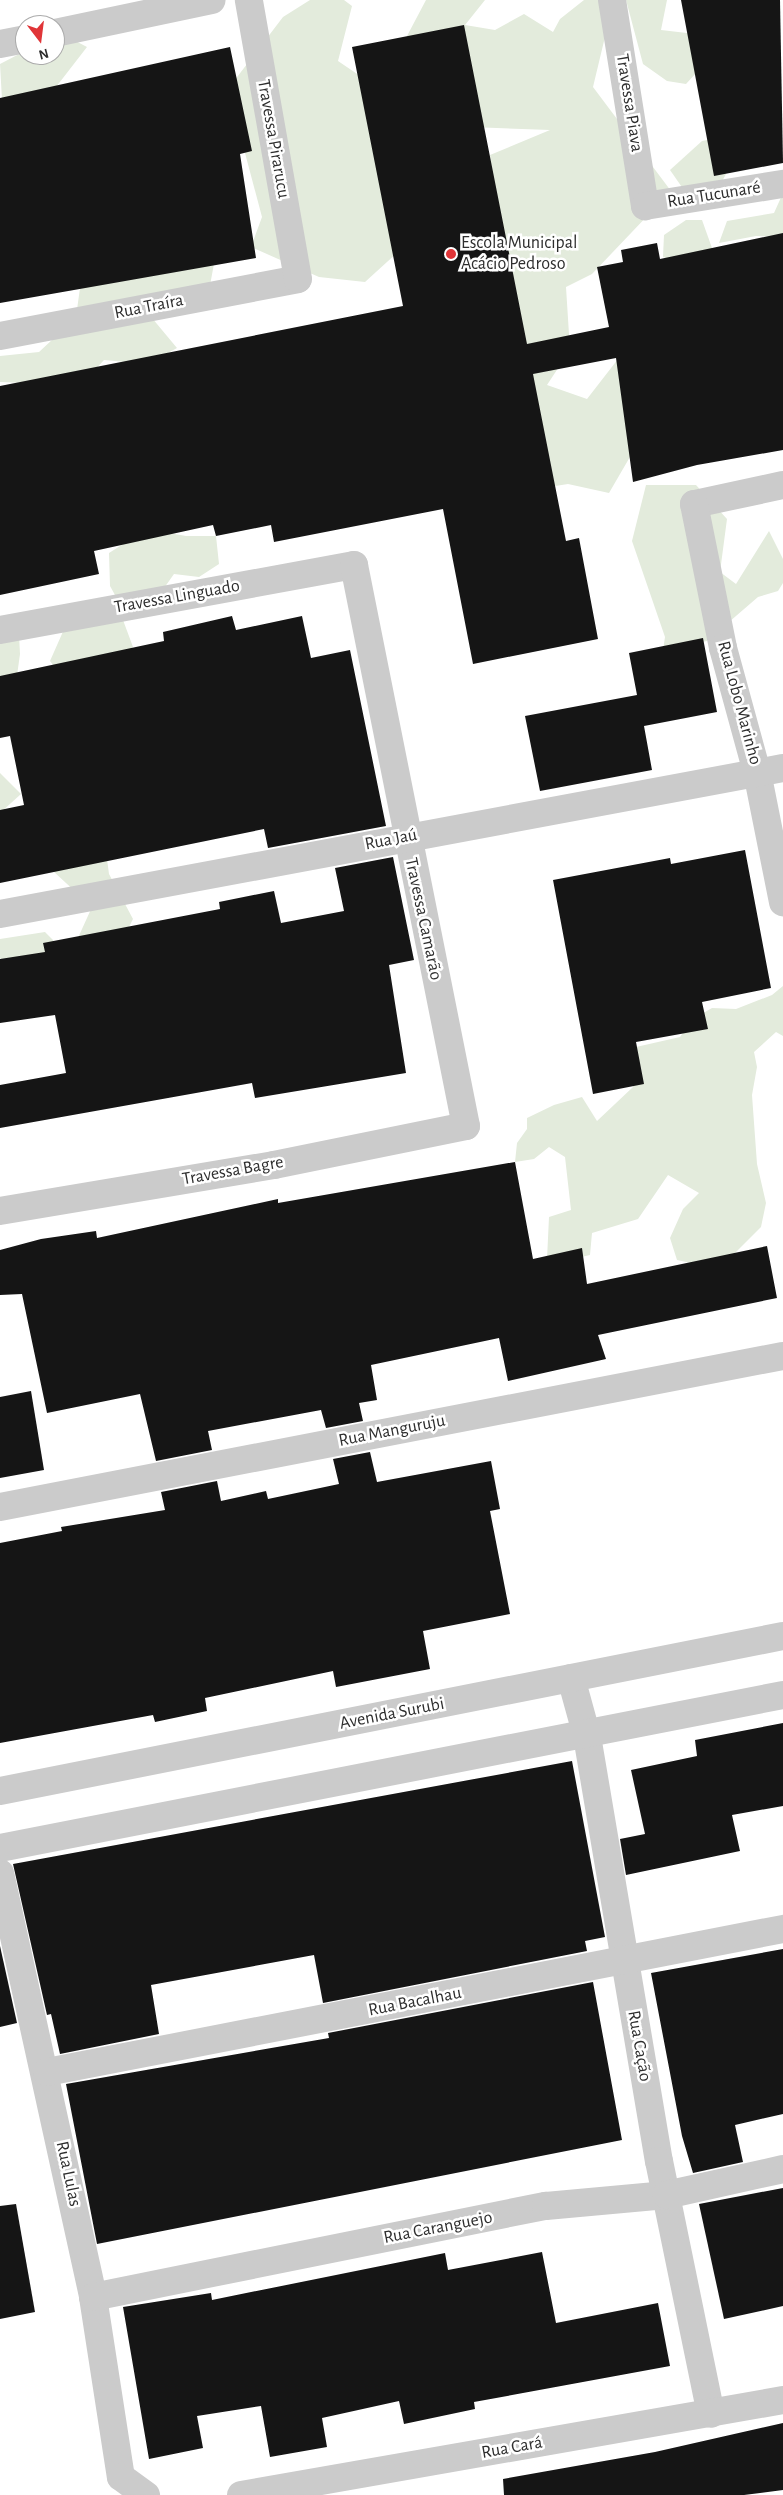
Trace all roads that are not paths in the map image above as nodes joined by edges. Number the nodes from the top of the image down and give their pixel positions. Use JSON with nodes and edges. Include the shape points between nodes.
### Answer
{"nodes":[{"id":1,"x":212,"y":0,"type":"edge"},
{"id":2,"x":249,"y":0,"type":"edge"},
{"id":3,"x":612,"y":0,"type":"edge"},
{"id":4,"x":65,"y":31,"type":"edge"},
{"id":5,"x":15,"y":41,"type":"edge"},
{"id":6,"x":0,"y":44,"type":"edge"},
{"id":7,"x":783,"y":184,"type":"edge"},
{"id":8,"x":645,"y":206,"type":"joint"},
{"id":9,"x":298,"y":279,"type":"joint"},
{"id":10,"x":0,"y":336,"type":"edge"},
{"id":11,"x":783,"y":485,"type":"edge"},
{"id":12,"x":354,"y":565,"type":"joint"},
{"id":13,"x":0,"y":630,"type":"edge"},
{"id":14,"x":770,"y":770,"type":"edge"},
{"id":15,"x":406,"y":837,"type":"junction"},
{"id":16,"x":783,"y":902,"type":"edge"},
{"id":17,"x":0,"y":914,"type":"edge"},
{"id":18,"x":466,"y":1126,"type":"joint"},
{"id":19,"x":0,"y":1211,"type":"edge"},
{"id":20,"x":783,"y":1356,"type":"edge"},
{"id":21,"x":0,"y":1507,"type":"edge"},
{"id":22,"x":783,"y":1636,"type":"edge"},
{"id":23,"x":570,"y":1678,"type":"junction"},
{"id":24,"x":783,"y":1695,"type":"edge"},
{"id":25,"x":587,"y":1736,"type":"junction"},
{"id":26,"x":0,"y":1791,"type":"edge"},
{"id":27,"x":0,"y":1848,"type":"edge"},
{"id":28,"x":0,"y":1873,"type":"edge"},
{"id":29,"x":783,"y":1929,"type":"edge"},
{"id":30,"x":624,"y":1962,"type":"junction"},
{"id":31,"x":47,"y":2072,"type":"junction"},
{"id":32,"x":783,"y":2169,"type":"edge"},
{"id":33,"x":666,"y":2195,"type":"junction"},
{"id":34,"x":94,"y":2297,"type":"junction"},
{"id":35,"x":783,"y":2400,"type":"edge"},
{"id":36,"x":711,"y":2414,"type":"junction"},
{"id":37,"x":115,"y":2486,"type":"edge"},
{"id":38,"x":146,"y":2495,"type":"edge"},
{"id":39,"x":241,"y":2495,"type":"edge"}],
"edges":[{"from":1,"to":4,"type":"street"},
{"from":2,"to":9,"type":"street","name":"Travessa Pirarucu"},
{"from":3,"to":8,"type":"street","name":"Travessa Piava"},
{"from":5,"to":6,"type":"street"},
{"from":7,"to":8,"type":"street","name":"Rua Tucunaré"},
{"from":9,"to":10,"type":"street","name":"Rua Traíra"},
{"from":11,"to":14,"type":"street","name":"Rua Lobo Marinho","via":[[694,504],[723,648]]},
{"from":12,"to":13,"type":"street","name":"Travessa Linguado"},
{"from":12,"to":15,"type":"street","name":"Travessa Camarão"},
{"from":14,"to":15,"type":"street","name":"Rua Jaú"},
{"from":14,"to":16,"type":"street","name":"Rua Lobo Marinho"},
{"from":15,"to":17,"type":"street","name":"Rua Jaú"},
{"from":15,"to":18,"type":"street","name":"Travessa Camarão"},
{"from":18,"to":19,"type":"street","name":"Travessa Bagre","via":[[274,1165]]},
{"from":20,"to":21,"type":"street","name":"Rua Manguruju"},
{"from":22,"to":23,"type":"street","name":"Avenida Surubi"},
{"from":23,"to":25,"type":"street","name":"Rua Cação"},
{"from":23,"to":26,"type":"street","name":"Avenida Surubi"},
{"from":24,"to":25,"type":"street"},
{"from":25,"to":27,"type":"street"},
{"from":25,"to":30,"type":"street","name":"Rua Cação"},
{"from":28,"to":31,"type":"street","name":"Rua Lulas"},
{"from":29,"to":30,"type":"street","name":"Rua Bacalhau"},
{"from":30,"to":31,"type":"street","name":"Rua Bacalhau"},
{"from":30,"to":33,"type":"street","name":"Rua Cação"},
{"from":31,"to":34,"type":"street","name":"Rua Lulas"},
{"from":32,"to":33,"type":"street","name":"Rua Caranguejo"},
{"from":33,"to":34,"type":"street","name":"Rua Caranguejo","via":[[546,2206]]},
{"from":33,"to":36,"type":"street","name":"Rua Cação"},
{"from":34,"to":37,"type":"street","name":"Rua Lulas"},
{"from":35,"to":36,"type":"street","name":"Rua Cará"},
{"from":36,"to":39,"type":"street","name":"Rua Cará"},
{"from":37,"to":38,"type":"street"}]}
